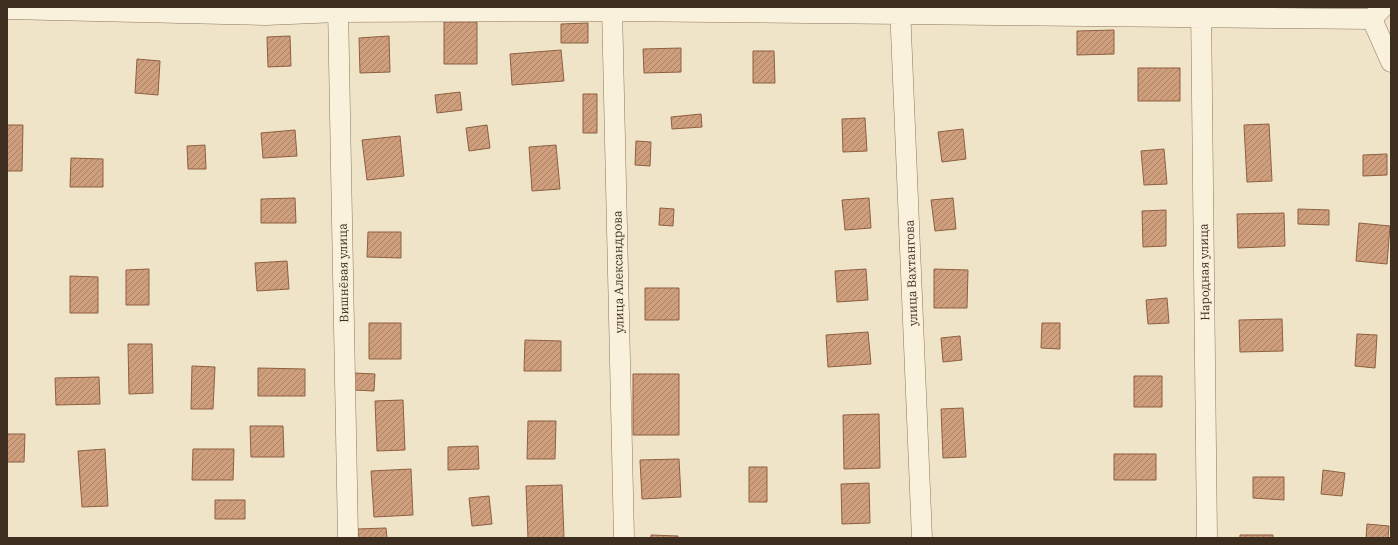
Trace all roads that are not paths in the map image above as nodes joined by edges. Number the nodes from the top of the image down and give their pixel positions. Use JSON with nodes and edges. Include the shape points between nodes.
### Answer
{"nodes":[{"id":1,"x":7,"y":9,"type":"edge"},
{"id":2,"x":612,"y":9,"type":"edge"},
{"id":3,"x":338,"y":10,"type":"edge"},
{"id":4,"x":900,"y":11,"type":"edge"},
{"id":5,"x":1201,"y":12,"type":"edge"},
{"id":6,"x":1378,"y":13,"type":"edge"},
{"id":7,"x":1391,"y":62,"type":"edge"},
{"id":8,"x":348,"y":538,"type":"edge"},
{"id":9,"x":624,"y":538,"type":"edge"},
{"id":10,"x":922,"y":538,"type":"edge"},
{"id":11,"x":1207,"y":538,"type":"edge"}],
"edges":[{"from":1,"to":3,"type":"street","via":[[266,15]]},
{"from":2,"to":3,"type":"street"},
{"from":2,"to":4,"type":"street"},
{"from":2,"to":9,"type":"street","name":"улица Александрова"},
{"from":3,"to":8,"type":"street","name":"Вишнёвая улица"},
{"from":4,"to":5,"type":"street"},
{"from":4,"to":10,"type":"street","name":"улица Вахтангова"},
{"from":5,"to":6,"type":"street"},
{"from":5,"to":11,"type":"street","name":"Народная улица"},
{"from":6,"to":7,"type":"street"}]}
